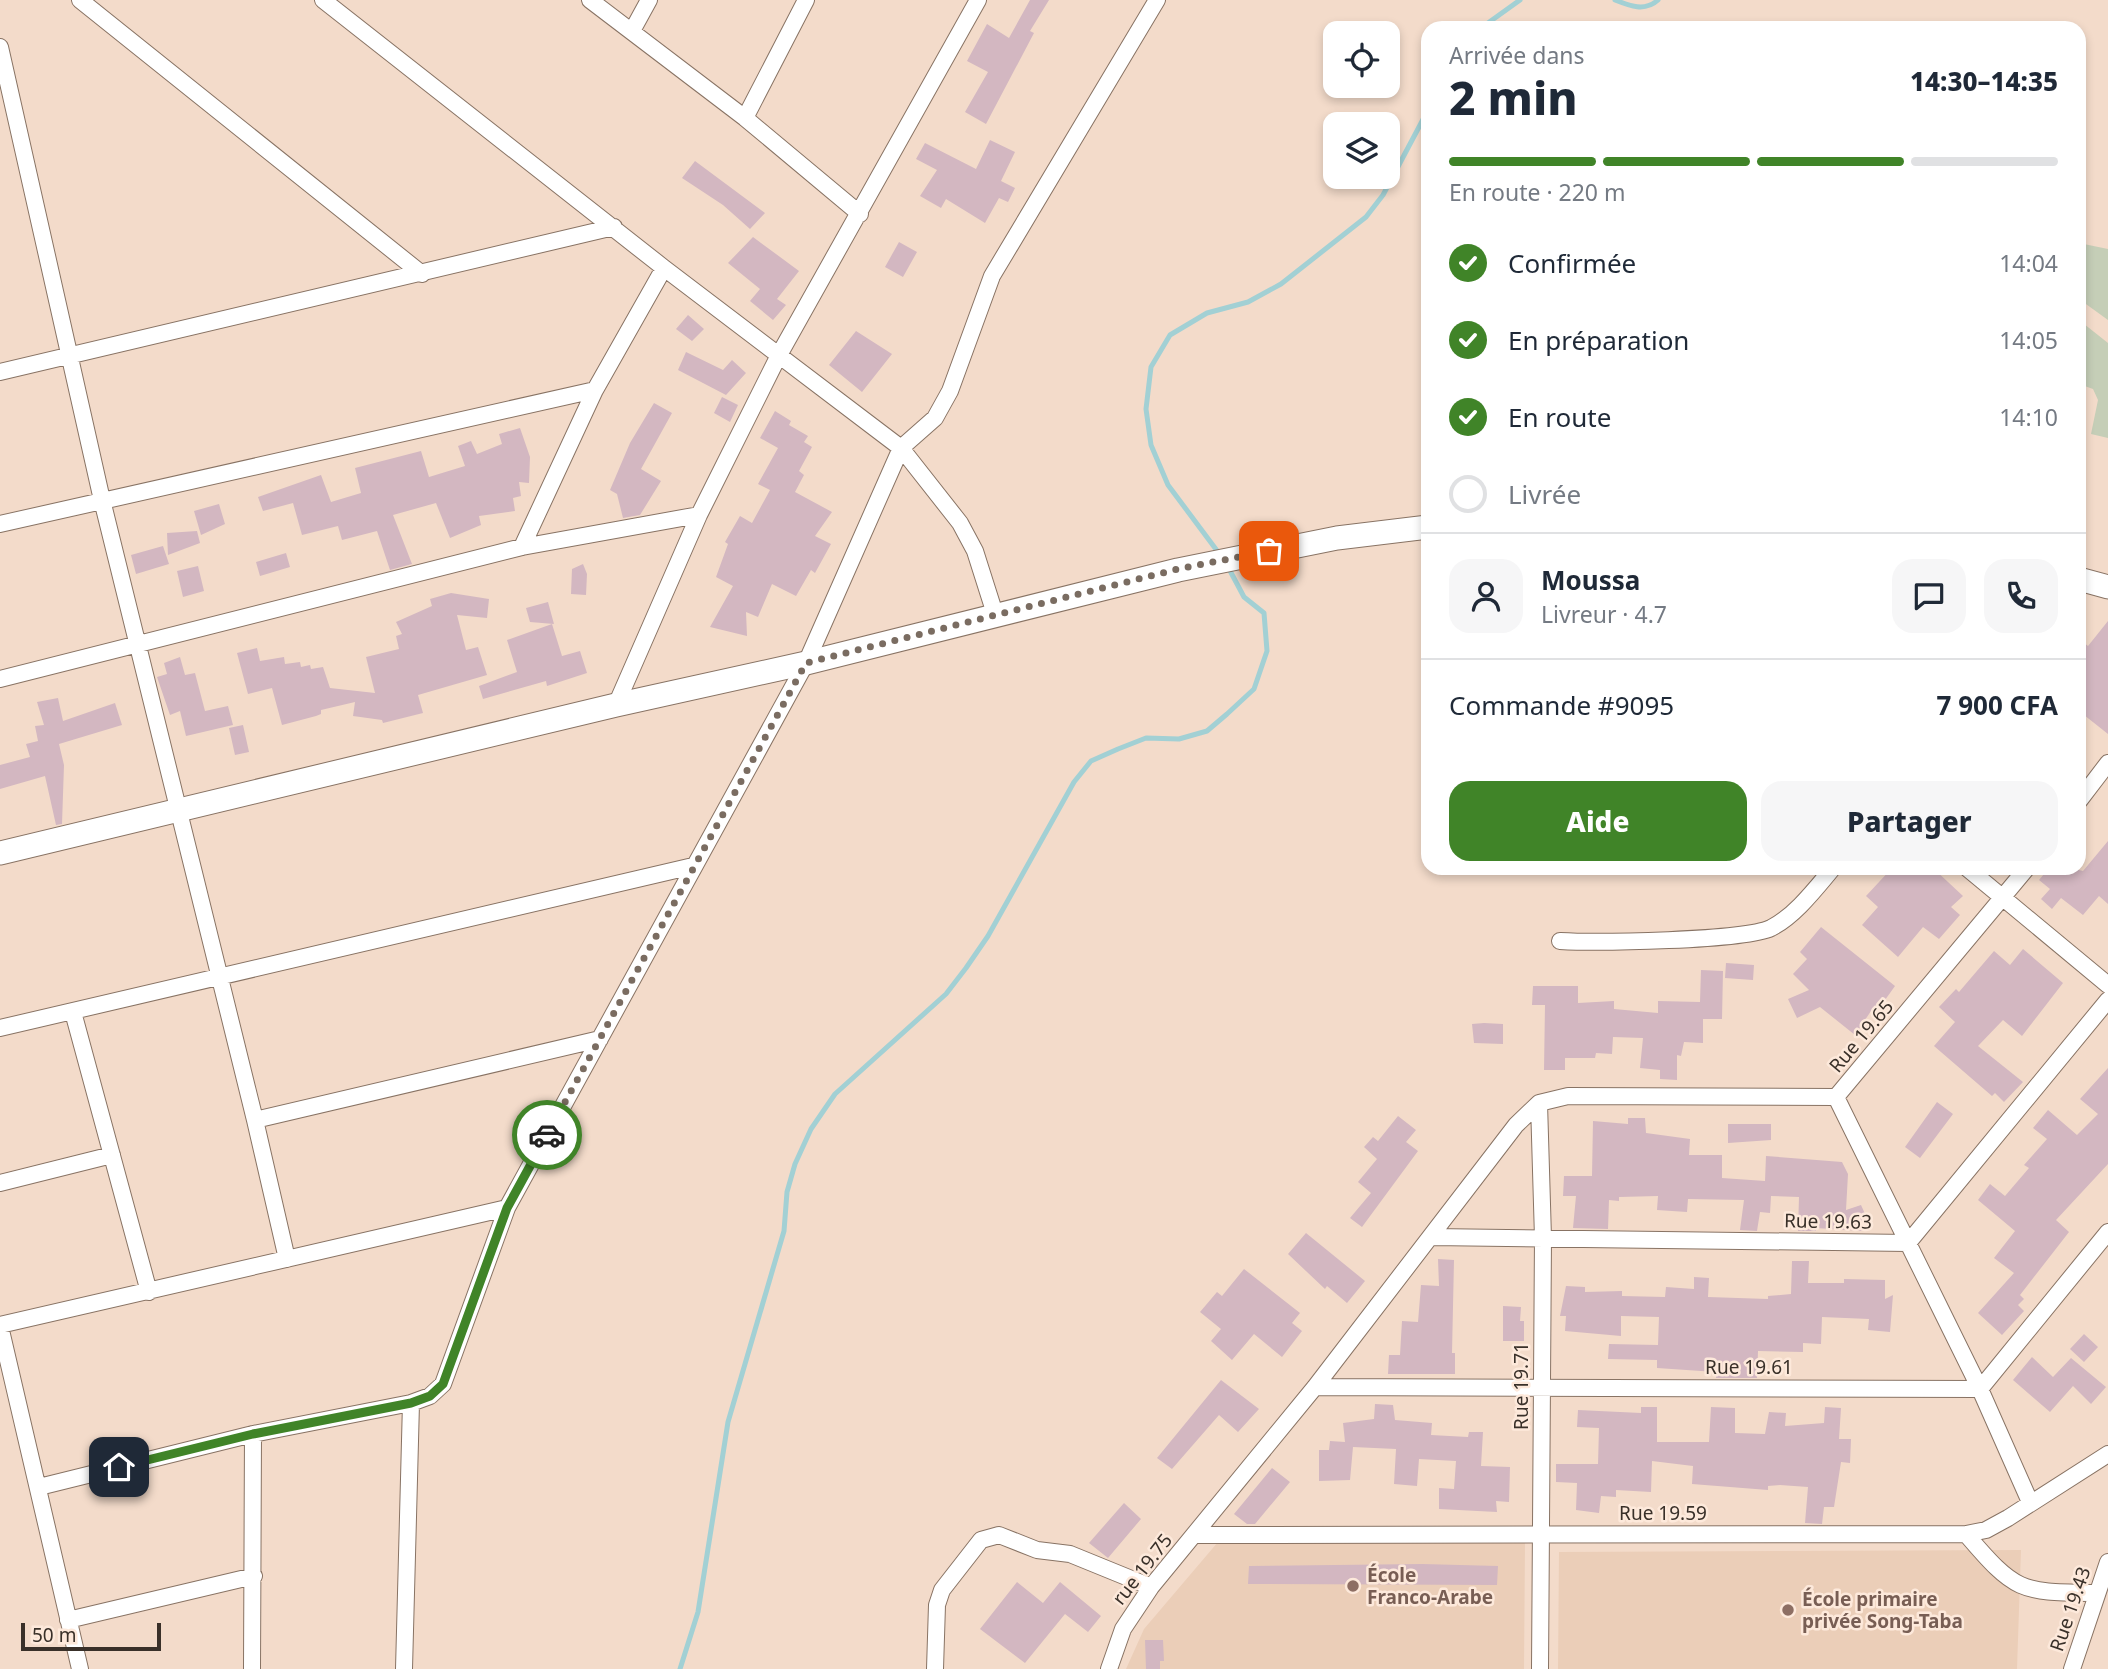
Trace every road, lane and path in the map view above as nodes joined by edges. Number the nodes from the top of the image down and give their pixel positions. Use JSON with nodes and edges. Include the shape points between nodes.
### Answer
{"nodes":[{"id":1,"x":80,"y":0,"type":"edge"},
{"id":2,"x":323,"y":0,"type":"edge"},
{"id":3,"x":590,"y":0,"type":"edge"},
{"id":4,"x":649,"y":0,"type":"edge"},
{"id":5,"x":806,"y":0,"type":"edge"},
{"id":6,"x":978,"y":0,"type":"edge"},
{"id":7,"x":1155,"y":1,"type":"edge"},
{"id":8,"x":632,"y":31,"type":"junction"},
{"id":9,"x":0,"y":47,"type":"edge"},
{"id":10,"x":745,"y":118,"type":"junction"},
{"id":11,"x":860,"y":214,"type":"junction"},
{"id":12,"x":614,"y":227,"type":"junction"},
{"id":13,"x":664,"y":268,"type":"junction"},
{"id":14,"x":422,"y":274,"type":"junction"},
{"id":15,"x":71,"y":355,"type":"junction"},
{"id":16,"x":779,"y":355,"type":"junction"},
{"id":17,"x":0,"y":372,"type":"edge"},
{"id":18,"x":595,"y":390,"type":"junction"},
{"id":19,"x":901,"y":448,"type":"junction"},
{"id":20,"x":102,"y":500,"type":"junction"},
{"id":21,"x":699,"y":516,"type":"junction"},
{"id":22,"x":0,"y":524,"type":"edge"},
{"id":23,"x":1421,"y":528,"type":"edge"},
{"id":24,"x":522,"y":547,"type":"junction"},
{"id":25,"x":2086,"y":581,"type":"edge"},
{"id":26,"x":2108,"y":587,"type":"edge"},
{"id":27,"x":995,"y":614,"type":"junction"},
{"id":28,"x":137,"y":645,"type":"junction"},
{"id":29,"x":806,"y":663,"type":"junction"},
{"id":30,"x":0,"y":679,"type":"edge"},
{"id":31,"x":616,"y":705,"type":"junction"},
{"id":32,"x":2108,"y":763,"type":"edge"},
{"id":33,"x":2086,"y":792,"type":"edge"},
{"id":34,"x":177,"y":813,"type":"junction"},
{"id":35,"x":0,"y":853,"type":"edge"},
{"id":36,"x":693,"y":866,"type":"junction"},
{"id":37,"x":1826,"y":875,"type":"edge"},
{"id":38,"x":1976,"y":875,"type":"edge"},
{"id":39,"x":2022,"y":875,"type":"edge"},
{"id":40,"x":2004,"y":898,"type":"junction"},
{"id":41,"x":1560,"y":940,"type":"dead end"},
{"id":42,"x":220,"y":976,"type":"junction"},
{"id":43,"x":2108,"y":985,"type":"edge"},
{"id":44,"x":2108,"y":1000,"type":"edge"},
{"id":45,"x":73,"y":1012,"type":"junction"},
{"id":46,"x":0,"y":1028,"type":"edge"},
{"id":47,"x":600,"y":1039,"type":"junction"},
{"id":48,"x":1836,"y":1097,"type":"junction"},
{"id":49,"x":1539,"y":1103,"type":"junction"},
{"id":50,"x":255,"y":1119,"type":"junction"},
{"id":51,"x":112,"y":1155,"type":"junction"},
{"id":52,"x":0,"y":1183,"type":"edge"},
{"id":53,"x":507,"y":1208,"type":"junction"},
{"id":54,"x":2108,"y":1232,"type":"edge"},
{"id":55,"x":1432,"y":1237,"type":"junction"},
{"id":56,"x":1543,"y":1238,"type":"junction"},
{"id":57,"x":1908,"y":1243,"type":"junction"},
{"id":58,"x":287,"y":1259,"type":"junction"},
{"id":59,"x":149,"y":1292,"type":"junction"},
{"id":60,"x":0,"y":1326,"type":"edge"},
{"id":61,"x":1315,"y":1387,"type":"junction"},
{"id":62,"x":1542,"y":1388,"type":"junction"},
{"id":63,"x":1980,"y":1389,"type":"junction"},
{"id":64,"x":411,"y":1403,"type":"junction"},
{"id":65,"x":253,"y":1434,"type":"junction"},
{"id":66,"x":2108,"y":1454,"type":"edge"},
{"id":67,"x":38,"y":1487,"type":"junction"},
{"id":68,"x":2030,"y":1502,"type":"junction"},
{"id":69,"x":1541,"y":1534,"type":"junction"},
{"id":70,"x":1966,"y":1534,"type":"junction"},
{"id":71,"x":1195,"y":1535,"type":"junction"},
{"id":72,"x":2108,"y":1562,"type":"edge"},
{"id":73,"x":254,"y":1576,"type":"junction"},
{"id":74,"x":1151,"y":1587,"type":"junction"},
{"id":75,"x":2098,"y":1593,"type":"junction"},
{"id":76,"x":68,"y":1620,"type":"junction"},
{"id":77,"x":80,"y":1669,"type":"edge"},
{"id":78,"x":252,"y":1669,"type":"edge"},
{"id":79,"x":404,"y":1669,"type":"edge"},
{"id":80,"x":935,"y":1669,"type":"edge"},
{"id":81,"x":1109,"y":1669,"type":"edge"},
{"id":82,"x":1540,"y":1669,"type":"edge"},
{"id":83,"x":2071,"y":1669,"type":"edge"}],
"edges":[{"from":1,"to":14,"type":"street"},
{"from":2,"to":12,"type":"street"},
{"from":3,"to":8,"type":"street"},
{"from":4,"to":8,"type":"street"},
{"from":5,"to":10,"type":"street"},
{"from":6,"to":11,"type":"street"},
{"from":7,"to":19,"type":"street","via":[[992,276],[950,391],[935,418]]},
{"from":8,"to":10,"type":"street"},
{"from":9,"to":15,"type":"street"},
{"from":10,"to":11,"type":"street"},
{"from":11,"to":16,"type":"street"},
{"from":12,"to":13,"type":"street"},
{"from":12,"to":14,"type":"street"},
{"from":13,"to":16,"type":"street"},
{"from":13,"to":18,"type":"street"},
{"from":14,"to":15,"type":"street"},
{"from":15,"to":17,"type":"street"},
{"from":15,"to":20,"type":"street"},
{"from":16,"to":19,"type":"street"},
{"from":16,"to":21,"type":"street"},
{"from":18,"to":20,"type":"street"},
{"from":18,"to":24,"type":"street"},
{"from":19,"to":27,"type":"street","via":[[960,523],[975,551]]},
{"from":19,"to":29,"type":"street"},
{"from":20,"to":22,"type":"street"},
{"from":20,"to":28,"type":"street"},
{"from":21,"to":24,"type":"street"},
{"from":21,"to":31,"type":"street"},
{"from":23,"to":27,"type":"street","via":[[1337,538],[1178,569]]},
{"from":24,"to":28,"type":"street"},
{"from":25,"to":26,"type":"street"},
{"from":27,"to":29,"type":"street"},
{"from":28,"to":30,"type":"street"},
{"from":28,"to":34,"type":"street"},
{"from":29,"to":31,"type":"street"},
{"from":29,"to":36,"type":"street"},
{"from":31,"to":34,"type":"street"},
{"from":32,"to":33,"type":"street"},
{"from":34,"to":35,"type":"street"},
{"from":34,"to":42,"type":"street"},
{"from":36,"to":42,"type":"street"},
{"from":36,"to":47,"type":"street"},
{"from":37,"to":41,"type":"street","via":[[1783,921],[1768,930]]},
{"from":38,"to":40,"type":"street"},
{"from":39,"to":40,"type":"street","name":"Rue 19.65"},
{"from":40,"to":43,"type":"street"},
{"from":40,"to":48,"type":"street","name":"Rue 19.65"},
{"from":42,"to":45,"type":"street"},
{"from":42,"to":50,"type":"street"},
{"from":44,"to":57,"type":"street"},
{"from":45,"to":46,"type":"street"},
{"from":45,"to":51,"type":"street"},
{"from":47,"to":50,"type":"street"},
{"from":47,"to":53,"type":"street"},
{"from":48,"to":49,"type":"street","name":"Rue 19.65","via":[[1568,1096]]},
{"from":48,"to":57,"type":"street"},
{"from":49,"to":55,"type":"street","name":"rue 19.75"},
{"from":49,"to":56,"type":"street","name":"Rue 19.71"},
{"from":50,"to":58,"type":"street"},
{"from":51,"to":52,"type":"street"},
{"from":51,"to":59,"type":"street"},
{"from":53,"to":58,"type":"street"},
{"from":53,"to":64,"type":"street","via":[[443,1384],[430,1396]]},
{"from":54,"to":63,"type":"street"},
{"from":55,"to":56,"type":"street","name":"Rue 19.63"},
{"from":55,"to":61,"type":"street","name":"rue 19.75"},
{"from":56,"to":57,"type":"street","name":"Rue 19.63"},
{"from":56,"to":62,"type":"street","name":"Rue 19.71"},
{"from":57,"to":63,"type":"street"},
{"from":58,"to":59,"type":"street"},
{"from":59,"to":60,"type":"street"},
{"from":60,"to":67,"type":"street"},
{"from":61,"to":62,"type":"street","name":"Rue 19.61"},
{"from":61,"to":71,"type":"street","name":"rue 19.75"},
{"from":62,"to":63,"type":"street","name":"Rue 19.61"},
{"from":62,"to":69,"type":"street","name":"Rue 19.71"},
{"from":63,"to":68,"type":"street"},
{"from":64,"to":65,"type":"street"},
{"from":64,"to":79,"type":"street"},
{"from":65,"to":67,"type":"street"},
{"from":65,"to":73,"type":"street"},
{"from":66,"to":68,"type":"street","name":"Rue 19.59"},
{"from":67,"to":76,"type":"street"},
{"from":68,"to":70,"type":"street","name":"Rue 19.59","via":[[1986,1530]]},
{"from":69,"to":70,"type":"street","name":"Rue 19.59"},
{"from":69,"to":71,"type":"street","name":"Rue 19.59"},
{"from":69,"to":82,"type":"street","name":"Rue 19.71"},
{"from":70,"to":75,"type":"street","via":[[2005,1577],[2026,1590]]},
{"from":71,"to":74,"type":"street","name":"rue 19.75"},
{"from":72,"to":75,"type":"street","name":"Rue 19.43"},
{"from":73,"to":76,"type":"street"},
{"from":73,"to":78,"type":"street"},
{"from":74,"to":80,"type":"street","via":[[1079,1557],[989,1535],[942,1590],[937,1605]]},
{"from":74,"to":81,"type":"street","name":"rue 19.75","via":[[1123,1629]]},
{"from":75,"to":83,"type":"street","name":"Rue 19.43"},
{"from":76,"to":77,"type":"street"}]}
